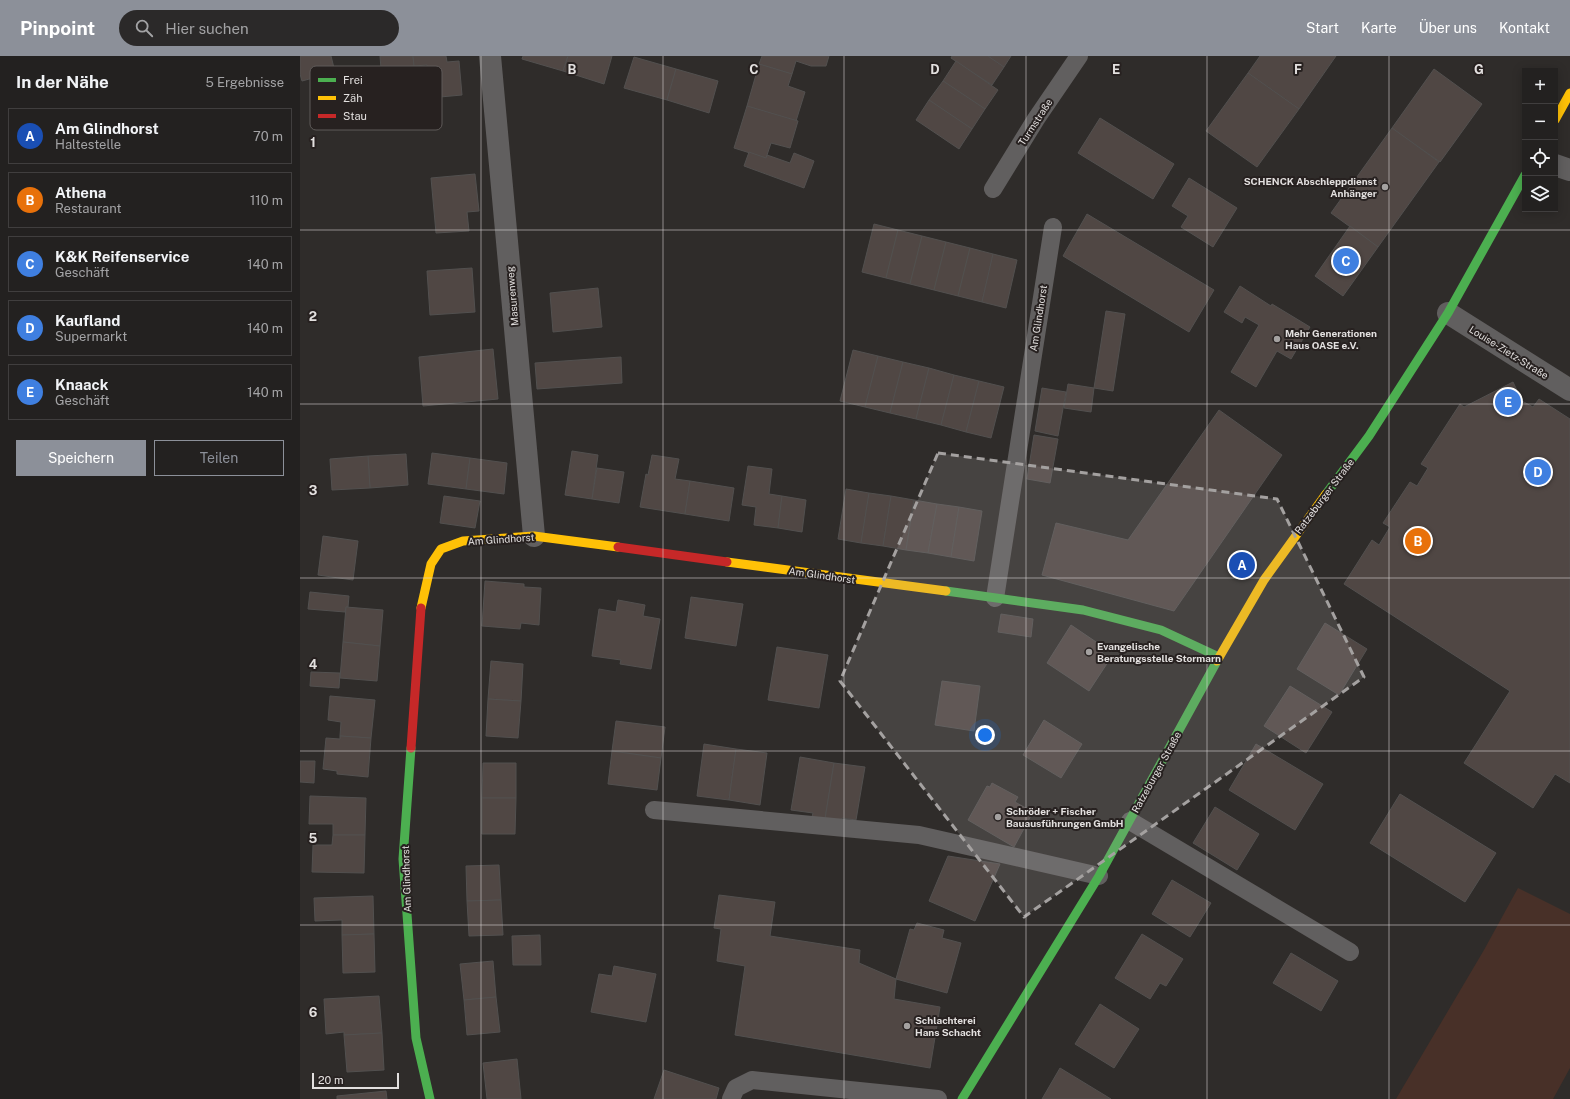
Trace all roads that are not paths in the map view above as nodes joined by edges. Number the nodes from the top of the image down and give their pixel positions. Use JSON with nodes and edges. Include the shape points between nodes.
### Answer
{"nodes":[{"id":1,"x":490,"y":56,"type":"edge"},
{"id":2,"x":1078,"y":56,"type":"edge"},
{"id":3,"x":1570,"y":93,"type":"edge"},
{"id":4,"x":1558,"y":115,"type":"edge"},
{"id":5,"x":1558,"y":166,"type":"edge"},
{"id":6,"x":1570,"y":170,"type":"edge"},
{"id":7,"x":1524,"y":176,"type":"edge"},
{"id":8,"x":993,"y":189,"type":"dead end"},
{"id":9,"x":1053,"y":227,"type":"dead end"},
{"id":10,"x":1448,"y":313,"type":"junction"},
{"id":11,"x":1570,"y":390,"type":"edge"},
{"id":12,"x":534,"y":536,"type":"junction"},
{"id":13,"x":995,"y":598,"type":"junction"},
{"id":14,"x":1219,"y":657,"type":"junction"},
{"id":15,"x":654,"y":810,"type":"dead end"},
{"id":16,"x":1130,"y":821,"type":"junction"},
{"id":17,"x":1099,"y":876,"type":"junction"},
{"id":18,"x":1350,"y":952,"type":"dead end"},
{"id":19,"x":430,"y":1099,"type":"edge"},
{"id":20,"x":731,"y":1099,"type":"edge"},
{"id":21,"x":938,"y":1099,"type":"edge"},
{"id":22,"x":962,"y":1099,"type":"edge"}],
"edges":[{"from":1,"to":12,"type":"street","name":"Masurenweg"},
{"from":2,"to":8,"type":"lane","name":"Turmstraße"},
{"from":3,"to":4,"type":"street"},
{"from":5,"to":6,"type":"street"},
{"from":7,"to":10,"type":"street","name":"Ratzeburger Straße"},
{"from":9,"to":13,"type":"lane","name":"Am Glindhorst"},
{"from":10,"to":11,"type":"street","name":"Louise-Zietz-Straße"},
{"from":10,"to":14,"type":"street","name":"Ratzeburger Straße","via":[[1369,436],[1264,580]]},
{"from":12,"to":13,"type":"street","name":"Am Glindhorst"},
{"from":12,"to":19,"type":"street","name":"Am Glindhorst","via":[[463,541],[441,549],[431,564],[421,606],[403,860],[416,1038]]},
{"from":13,"to":14,"type":"street","name":"Am Glindhorst","via":[[1083,610],[1161,630]]},
{"from":14,"to":16,"type":"street","name":"Ratzeburger Straße"},
{"from":15,"to":17,"type":"lane","via":[[919,835]]},
{"from":16,"to":17,"type":"street","name":"Ratzeburger Straße"},
{"from":16,"to":18,"type":"lane","name":"Ratzeburger Straße"},
{"from":17,"to":22,"type":"street","name":"Ratzeburger Straße"},
{"from":20,"to":21,"type":"lane","via":[[736,1088],[752,1080]]}]}
